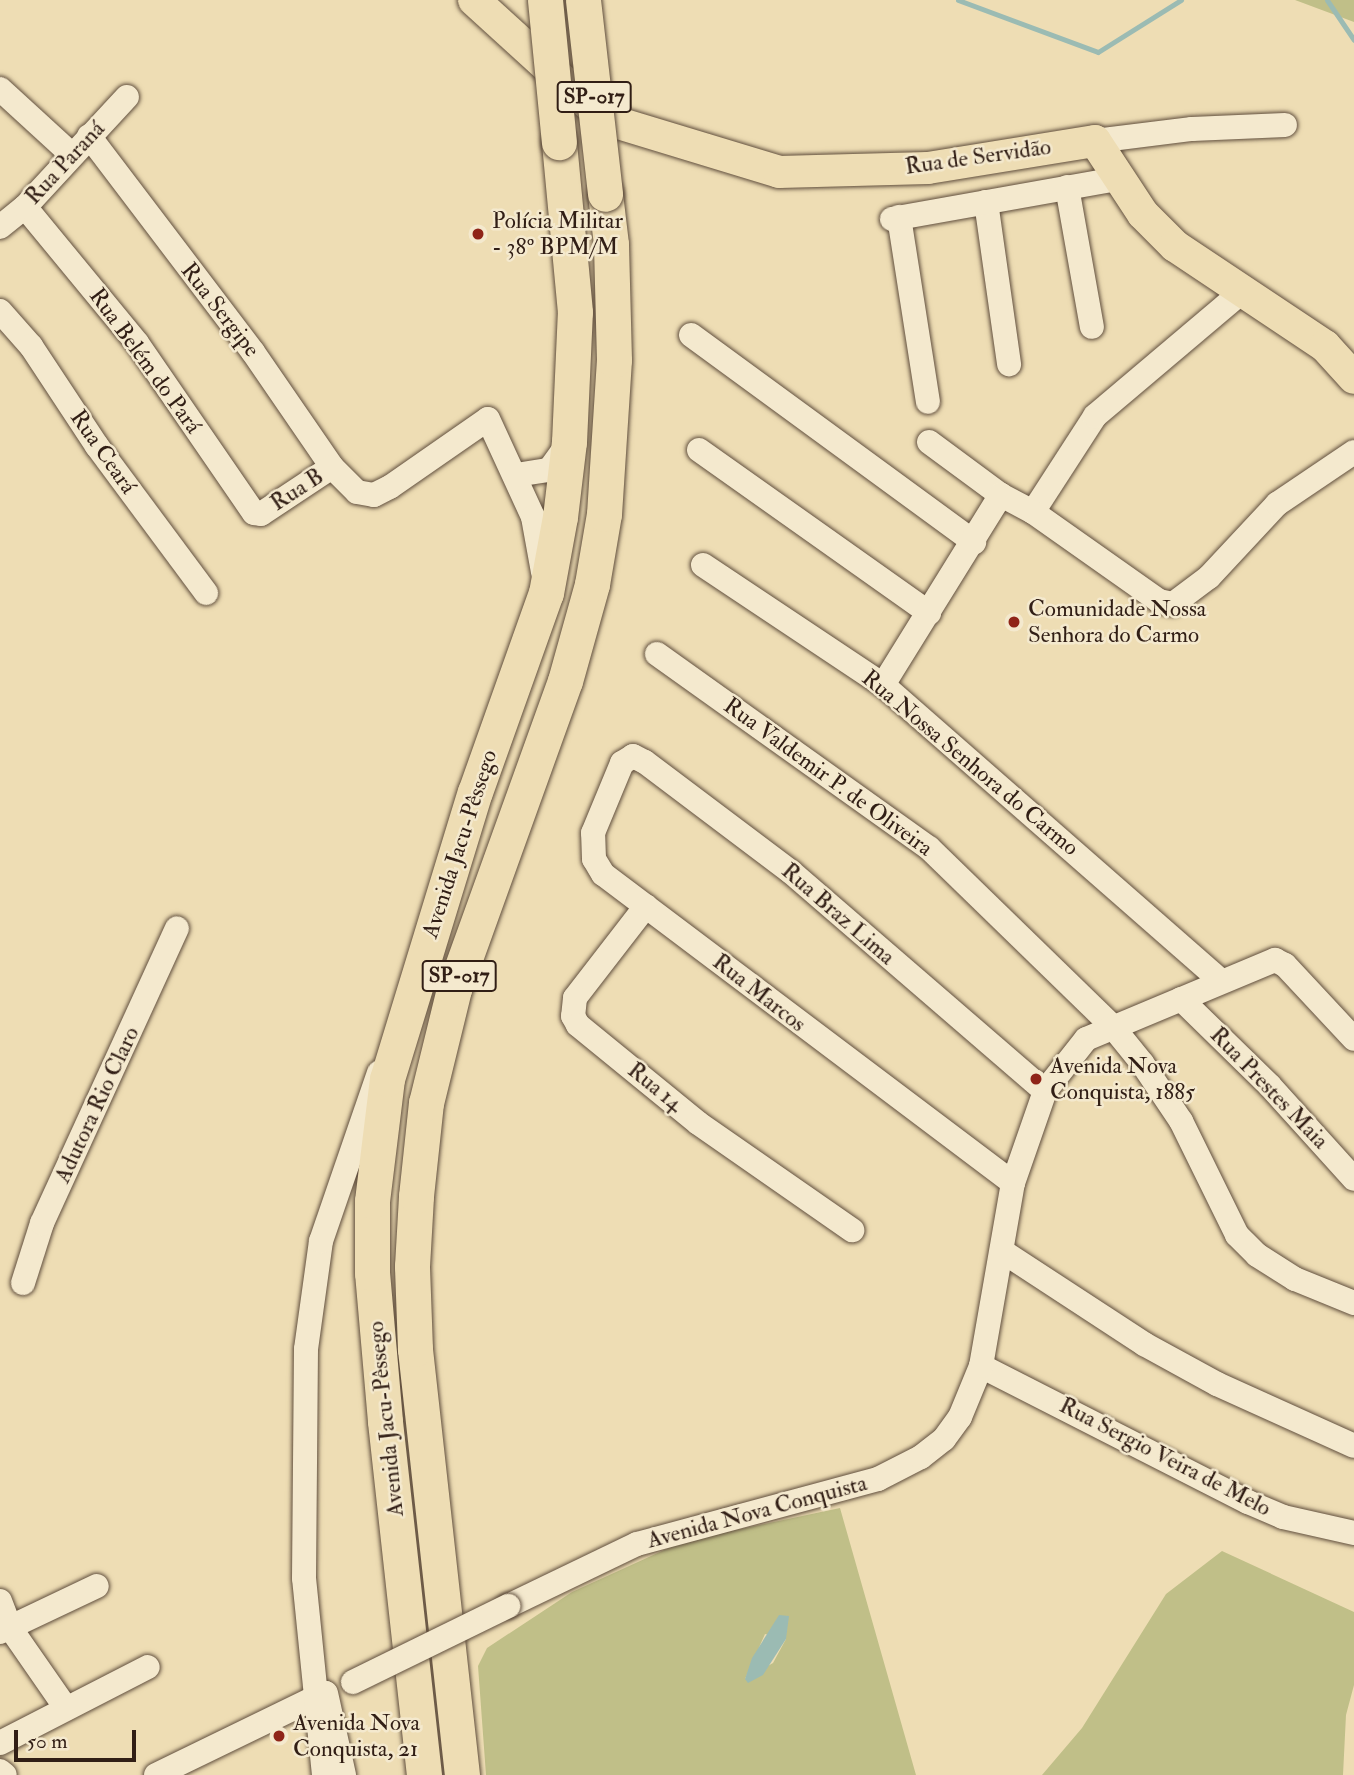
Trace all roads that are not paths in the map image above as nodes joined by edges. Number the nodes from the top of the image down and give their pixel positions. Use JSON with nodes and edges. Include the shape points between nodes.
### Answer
{"nodes":[{"id":1,"x":474,"y":0,"type":"edge"},
{"id":2,"x":545,"y":0,"type":"edge"},
{"id":3,"x":583,"y":0,"type":"edge"},
{"id":4,"x":0,"y":89,"type":"edge"},
{"id":5,"x":127,"y":97,"type":"dead end"},
{"id":6,"x":1285,"y":125,"type":"dead end"},
{"id":7,"x":89,"y":136,"type":"junction"},
{"id":8,"x":1096,"y":141,"type":"junction"},
{"id":9,"x":71,"y":154,"type":"junction"},
{"id":10,"x":1122,"y":178,"type":"junction"},
{"id":11,"x":1068,"y":187,"type":"junction"},
{"id":12,"x":986,"y":202,"type":"junction"},
{"id":13,"x":8,"y":218,"type":"edge"},
{"id":14,"x":1242,"y":291,"type":"junction"},
{"id":15,"x":0,"y":310,"type":"edge"},
{"id":16,"x":1092,"y":327,"type":"dead end"},
{"id":17,"x":691,"y":335,"type":"dead end"},
{"id":18,"x":1009,"y":365,"type":"dead end"},
{"id":19,"x":1354,"y":378,"type":"edge"},
{"id":20,"x":928,"y":402,"type":"dead end"},
{"id":21,"x":569,"y":442,"type":"junction"},
{"id":22,"x":929,"y":442,"type":"dead end"},
{"id":23,"x":699,"y":450,"type":"dead end"},
{"id":24,"x":1354,"y":452,"type":"edge"},
{"id":25,"x":332,"y":467,"type":"junction"},
{"id":26,"x":516,"y":475,"type":"junction"},
{"id":27,"x":1001,"y":495,"type":"junction"},
{"id":28,"x":1033,"y":512,"type":"junction"},
{"id":29,"x":261,"y":514,"type":"joint"},
{"id":30,"x":974,"y":541,"type":"junction"},
{"id":31,"x":703,"y":565,"type":"dead end"},
{"id":32,"x":206,"y":593,"type":"dead end"},
{"id":33,"x":546,"y":593,"type":"junction"},
{"id":34,"x":929,"y":614,"type":"junction"},
{"id":35,"x":657,"y":654,"type":"dead end"},
{"id":36,"x":883,"y":685,"type":"junction"},
{"id":37,"x":622,"y":763,"type":"joint"},
{"id":38,"x":646,"y":906,"type":"junction"},
{"id":39,"x":177,"y":929,"type":"dead end"},
{"id":40,"x":1221,"y":981,"type":"junction"},
{"id":41,"x":1181,"y":999,"type":"junction"},
{"id":42,"x":409,"y":1001,"type":"junction"},
{"id":43,"x":1112,"y":1026,"type":"junction"},
{"id":44,"x":1354,"y":1039,"type":"edge"},
{"id":45,"x":1045,"y":1091,"type":"junction"},
{"id":46,"x":1354,"y":1179,"type":"edge"},
{"id":47,"x":1013,"y":1183,"type":"junction"},
{"id":48,"x":852,"y":1230,"type":"dead end"},
{"id":49,"x":1002,"y":1251,"type":"junction"},
{"id":50,"x":23,"y":1283,"type":"dead end"},
{"id":51,"x":1354,"y":1303,"type":"edge"},
{"id":52,"x":981,"y":1366,"type":"junction"},
{"id":53,"x":1354,"y":1447,"type":"edge"},
{"id":54,"x":308,"y":1511,"type":"junction"},
{"id":55,"x":1354,"y":1533,"type":"edge"},
{"id":56,"x":97,"y":1586,"type":"dead end"},
{"id":57,"x":0,"y":1601,"type":"edge"},
{"id":58,"x":6,"y":1630,"type":"edge"},
{"id":59,"x":148,"y":1667,"type":"dead end"},
{"id":60,"x":311,"y":1673,"type":"junction"},
{"id":61,"x":323,"y":1701,"type":"junction"},
{"id":62,"x":66,"y":1708,"type":"junction"},
{"id":63,"x":276,"y":1717,"type":"junction"},
{"id":64,"x":317,"y":1739,"type":"junction"},
{"id":65,"x":0,"y":1742,"type":"edge"},
{"id":66,"x":0,"y":1771,"type":"edge"},
{"id":67,"x":5,"y":1775,"type":"edge"},
{"id":68,"x":156,"y":1775,"type":"edge"},
{"id":69,"x":324,"y":1775,"type":"edge"},
{"id":70,"x":344,"y":1775,"type":"edge"},
{"id":71,"x":424,"y":1775,"type":"edge"},
{"id":72,"x":462,"y":1775,"type":"edge"}],
"edges":[{"from":1,"to":8,"type":"main road","name":"Rua de Servidão","via":[[605,119],[779,172],[928,169]]},
{"from":2,"to":21,"type":"highway","name":"Avenida Jacu-Pêssego","number":"SP-017","bridge":true,"via":[[575,312]]},
{"from":3,"to":72,"type":"highway","name":"Avenida Jacu-Pêssego","number":"SP-017","bridge":true,"via":[[611,244],[614,360],[604,514],[592,584],[565,681],[454,989],[426,1103],[416,1196],[415,1349]]},
{"from":4,"to":9,"type":"street"},
{"from":5,"to":7,"type":"street","name":"Rua Paraná"},
{"from":6,"to":8,"type":"street","via":[[1192,129]]},
{"from":7,"to":9,"type":"street","name":"Rua Paraná"},
{"from":7,"to":25,"type":"street","name":"Rua Sergipe","via":[[253,352]]},
{"from":8,"to":10,"type":"main road"},
{"from":9,"to":13,"type":"street","name":"Rua Paraná"},
{"from":10,"to":11,"type":"street"},
{"from":10,"to":14,"type":"main road","via":[[1157,230]]},
{"from":11,"to":12,"type":"street"},
{"from":11,"to":16,"type":"street"},
{"from":12,"to":18,"type":"street"},
{"from":12,"to":20,"type":"street","via":[[895,218]]},
{"from":13,"to":29,"type":"street","name":"Rua Belém do Pará","via":[[137,343],[251,510]]},
{"from":14,"to":19,"type":"main road","via":[[1325,346]]},
{"from":14,"to":28,"type":"street","via":[[1095,416]]},
{"from":15,"to":32,"type":"street","name":"Rua Ceará","via":[[31,346],[97,446]]},
{"from":17,"to":30,"type":"street"},
{"from":21,"to":26,"type":"street","via":[[549,471]]},
{"from":21,"to":33,"type":"highway","name":"Avenida Jacu-Pêssego","number":"SP-017"},
{"from":22,"to":27,"type":"street"},
{"from":23,"to":34,"type":"street"},
{"from":24,"to":28,"type":"street","via":[[1277,504],[1209,577],[1173,604],[1159,601]]},
{"from":25,"to":26,"type":"street","name":"Rua Sergipe","via":[[351,486],[374,495],[488,419]]},
{"from":25,"to":29,"type":"street","name":"Rua B"},
{"from":26,"to":33,"type":"street","via":[[533,517]]},
{"from":27,"to":28,"type":"street"},
{"from":27,"to":30,"type":"street"},
{"from":30,"to":34,"type":"street"},
{"from":31,"to":36,"type":"street","name":"Rua Nossa Senhora do Carmo"},
{"from":33,"to":42,"type":"highway","name":"Avenida Jacu-Pêssego","number":"SP-017","via":[[475,792]]},
{"from":34,"to":36,"type":"street"},
{"from":35,"to":43,"type":"street","name":"Rua Valdemir P. de Oliveira","via":[[929,848]]},
{"from":36,"to":40,"type":"street","name":"Rua Nossa Senhora do Carmo"},
{"from":37,"to":38,"type":"street","name":"Rua Marcos","via":[[597,818],[591,847],[603,874]]},
{"from":37,"to":45,"type":"street","name":"Rua Braz Lima","via":[[633,756],[645,761],[791,872]]},
{"from":38,"to":47,"type":"street","name":"Rua Marcos"},
{"from":38,"to":48,"type":"street","name":"Rua 14","via":[[575,998],[573,1016],[578,1025],[698,1123]]},
{"from":39,"to":50,"type":"street","name":"Adutora Rio Claro","via":[[42,1223]]},
{"from":40,"to":41,"type":"street","name":"Avenida Nova Conquista"},
{"from":40,"to":44,"type":"street","name":"Avenida Nova Conquista","via":[[1268,961],[1280,962]]},
{"from":41,"to":43,"type":"street","name":"Avenida Nova Conquista"},
{"from":41,"to":46,"type":"street","name":"Rua Prestes Maia","via":[[1270,1086]]},
{"from":42,"to":54,"type":"street","via":[[363,1111],[321,1241],[306,1349]]},
{"from":42,"to":71,"type":"highway","name":"Avenida Jacu-Pêssego","number":"SP-017","via":[[377,1138],[372,1273]]},
{"from":43,"to":45,"type":"street","name":"Avenida Nova Conquista","via":[[1087,1040]]},
{"from":43,"to":51,"type":"street","name":"Rua Valdemir P. de Oliveira","via":[[1181,1121],[1237,1235],[1257,1255],[1295,1279]]},
{"from":45,"to":47,"type":"street","name":"Avenida Nova Conquista"},
{"from":47,"to":49,"type":"street","name":"Avenida Nova Conquista"},
{"from":49,"to":52,"type":"street","name":"Avenida Nova Conquista"},
{"from":49,"to":53,"type":"street","via":[[1192,1371]]},
{"from":52,"to":55,"type":"street","name":"Rua Sergio Veira de Melo","via":[[1248,1502],[1283,1517]]},
{"from":52,"to":61,"type":"street","name":"Avenida Nova Conquista","bridge":true,"via":[[960,1417],[944,1439],[911,1463],[828,1495],[700,1524],[637,1544],[352,1682]]},
{"from":54,"to":60,"type":"street","via":[[304,1578]]},
{"from":54,"to":61,"type":"street","via":[[320,1593]]},
{"from":56,"to":58,"type":"street"},
{"from":57,"to":58,"type":"street"},
{"from":58,"to":62,"type":"street"},
{"from":59,"to":62,"type":"street"},
{"from":60,"to":61,"type":"street"},
{"from":60,"to":63,"type":"street"},
{"from":61,"to":63,"type":"street"},
{"from":61,"to":64,"type":"street"},
{"from":61,"to":70,"type":"street"},
{"from":62,"to":65,"type":"street"},
{"from":63,"to":64,"type":"street"},
{"from":63,"to":68,"type":"street"},
{"from":64,"to":69,"type":"street"},
{"from":66,"to":67,"type":"street"}]}
